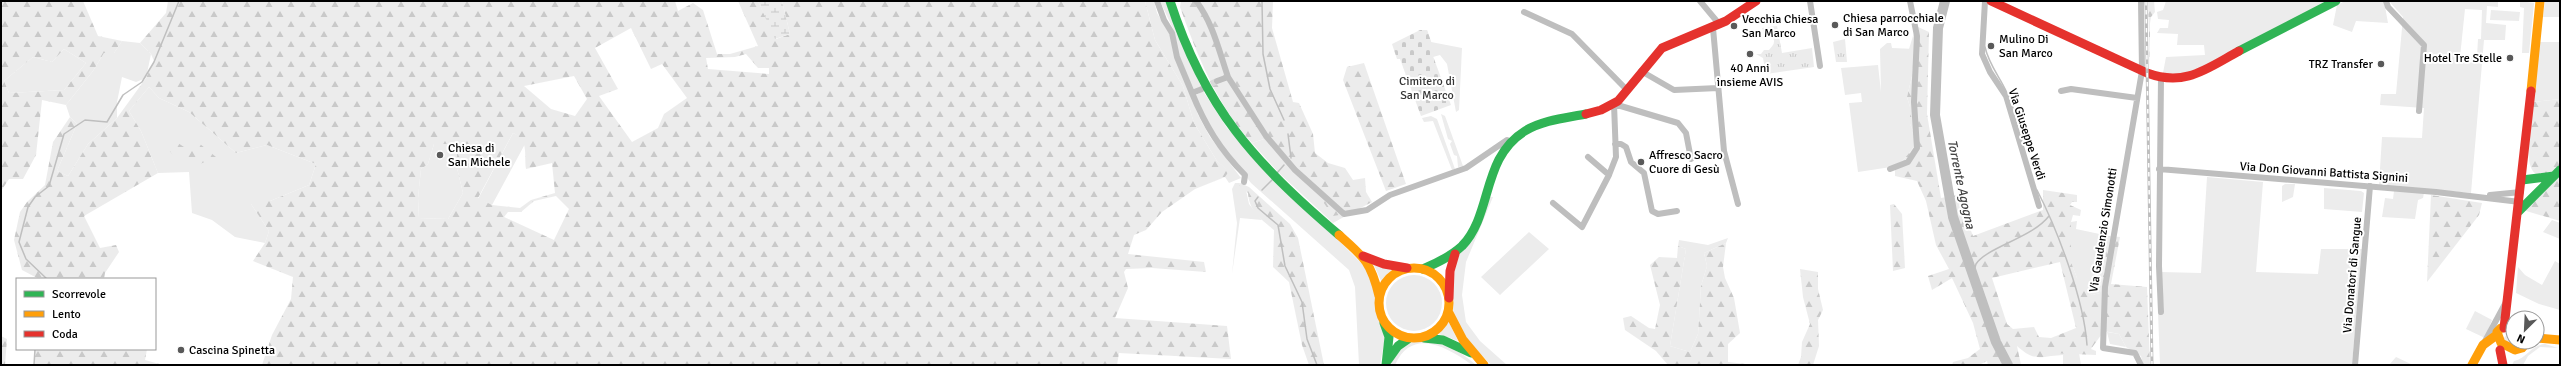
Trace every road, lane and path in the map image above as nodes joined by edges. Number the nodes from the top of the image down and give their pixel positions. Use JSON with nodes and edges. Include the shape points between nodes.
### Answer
{"nodes":[{"id":1,"x":1158,"y":1,"type":"edge"},
{"id":2,"x":1170,"y":1,"type":"edge"},
{"id":3,"x":1196,"y":1,"type":"edge"},
{"id":4,"x":1700,"y":1,"type":"edge"},
{"id":5,"x":1756,"y":1,"type":"edge"},
{"id":6,"x":1810,"y":1,"type":"edge"},
{"id":7,"x":1910,"y":1,"type":"edge"},
{"id":8,"x":1985,"y":1,"type":"edge"},
{"id":9,"x":1991,"y":1,"type":"edge"},
{"id":10,"x":2141,"y":1,"type":"edge"},
{"id":11,"x":2336,"y":1,"type":"edge"},
{"id":12,"x":2386,"y":1,"type":"edge"},
{"id":13,"x":2540,"y":1,"type":"edge"},
{"id":14,"x":1524,"y":12,"type":"dead end"},
{"id":15,"x":1716,"y":27,"type":"junction"},
{"id":16,"x":1820,"y":66,"type":"dead end"},
{"id":17,"x":1641,"y":71,"type":"junction"},
{"id":18,"x":2142,"y":71,"type":"junction"},
{"id":19,"x":1228,"y":76,"type":"junction"},
{"id":20,"x":2161,"y":78,"type":"junction"},
{"id":21,"x":1217,"y":81,"type":"tunnel mouth"},
{"id":22,"x":1718,"y":88,"type":"junction"},
{"id":23,"x":1202,"y":89,"type":"tunnel mouth"},
{"id":24,"x":1626,"y":89,"type":"junction"},
{"id":25,"x":2061,"y":92,"type":"dead end"},
{"id":26,"x":1192,"y":93,"type":"junction"},
{"id":27,"x":2137,"y":98,"type":"junction"},
{"id":28,"x":1614,"y":104,"type":"junction"},
{"id":29,"x":2419,"y":111,"type":"dead end"},
{"id":30,"x":1512,"y":142,"type":"junction"},
{"id":31,"x":1616,"y":144,"type":"junction"},
{"id":32,"x":1588,"y":157,"type":"dead end"},
{"id":33,"x":1691,"y":159,"type":"dead end"},
{"id":34,"x":2524,"y":161,"type":"junction"},
{"id":35,"x":1890,"y":169,"type":"dead end"},
{"id":36,"x":2159,"y":169,"type":"junction"},
{"id":37,"x":1609,"y":175,"type":"junction"},
{"id":38,"x":2552,"y":177,"type":"edge"},
{"id":39,"x":1244,"y":182,"type":"dead end"},
{"id":40,"x":2370,"y":186,"type":"junction"},
{"id":41,"x":2521,"y":186,"type":"junction"},
{"id":42,"x":2486,"y":196,"type":"junction"},
{"id":43,"x":1553,"y":203,"type":"dead end"},
{"id":44,"x":1738,"y":204,"type":"dead end"},
{"id":45,"x":2039,"y":206,"type":"dead end"},
{"id":46,"x":2520,"y":206,"type":"junction"},
{"id":47,"x":1677,"y":211,"type":"dead end"},
{"id":48,"x":1455,"y":254,"type":"junction"},
{"id":49,"x":1363,"y":256,"type":"junction"},
{"id":50,"x":1409,"y":268,"type":"junction"},
{"id":51,"x":1423,"y":269,"type":"junction"},
{"id":52,"x":1379,"y":296,"type":"junction"},
{"id":53,"x":2509,"y":297,"type":"junction"},
{"id":54,"x":1449,"y":298,"type":"junction"},
{"id":55,"x":2507,"y":310,"type":"edge"},
{"id":56,"x":2511,"y":310,"type":"edge"},
{"id":57,"x":1448,"y":311,"type":"junction"},
{"id":58,"x":2161,"y":312,"type":"dead end"},
{"id":59,"x":1384,"y":323,"type":"junction"},
{"id":60,"x":2505,"y":329,"type":"edge"},
{"id":61,"x":1422,"y":338,"type":"junction"},
{"id":62,"x":1408,"y":339,"type":"junction"},
{"id":63,"x":2545,"y":339,"type":"edge"},
{"id":64,"x":2550,"y":339,"type":"junction"},
{"id":65,"x":2560,"y":340,"type":"edge"},
{"id":66,"x":2560,"y":345,"type":"edge"},
{"id":67,"x":2481,"y":349,"type":"junction"},
{"id":68,"x":2500,"y":349,"type":"junction"},
{"id":69,"x":2520,"y":350,"type":"edge"},
{"id":70,"x":1471,"y":353,"type":"junction"},
{"id":71,"x":2514,"y":355,"type":"junction"},
{"id":72,"x":1386,"y":363,"type":"edge"},
{"id":73,"x":1484,"y":365,"type":"edge"},
{"id":74,"x":2141,"y":365,"type":"edge"},
{"id":75,"x":2355,"y":365,"type":"edge"},
{"id":76,"x":2472,"y":365,"type":"edge"},
{"id":77,"x":2503,"y":365,"type":"edge"},
{"id":78,"x":2508,"y":365,"type":"edge"}],
"edges":[{"from":1,"to":26,"type":"street","via":[[1164,20],[1172,33],[1177,57]]},
{"from":2,"to":49,"type":"main road","via":[[1175,19],[1204,84],[1236,134],[1267,171]]},
{"from":3,"to":19,"type":"street","via":[[1212,30]]},
{"from":4,"to":15,"type":"street"},
{"from":5,"to":15,"type":"main road","via":[[1740,15]]},
{"from":6,"to":16,"type":"street"},
{"from":7,"to":35,"type":"street","via":[[1917,36],[1914,102],[1917,148],[1908,162]]},
{"from":8,"to":45,"type":"street","name":"Via Giuseppe Verdi","via":[[1982,54],[2006,96]]},
{"from":9,"to":18,"type":"main road"},
{"from":10,"to":18,"type":"street","name":"Via Gaudenzio Simonotti"},
{"from":11,"to":20,"type":"main road","via":[[2192,76],[2177,80]]},
{"from":12,"to":29,"type":"street","via":[[2388,7],[2424,45]]},
{"from":13,"to":34,"type":"main road"},
{"from":14,"to":24,"type":"street","via":[[1572,34]]},
{"from":15,"to":17,"type":"main road","via":[[1662,48]]},
{"from":15,"to":22,"type":"street"},
{"from":17,"to":22,"type":"street","via":[[1674,90]]},
{"from":17,"to":24,"type":"main road"},
{"from":18,"to":20,"type":"main road"},
{"from":18,"to":27,"type":"street","name":"Via Gaudenzio Simonotti"},
{"from":19,"to":21,"type":"street"},
{"from":19,"to":30,"type":"street","via":[[1266,136],[1296,170],[1344,214],[1367,210],[1390,195],[1452,174],[1476,163],[1507,140]]},
{"from":20,"to":36,"type":"street"},
{"from":22,"to":44,"type":"street","via":[[1724,151]]},
{"from":23,"to":26,"type":"street"},
{"from":24,"to":28,"type":"main road"},
{"from":25,"to":27,"type":"street","via":[[2071,89]]},
{"from":26,"to":39,"type":"street","via":[[1213,138],[1245,175]]},
{"from":27,"to":74,"type":"street","name":"Via Gaudenzio Simonotti","via":[[2105,287],[2103,348],[2135,353]]},
{"from":28,"to":30,"type":"main road","via":[[1543,122]]},
{"from":28,"to":31,"type":"street"},
{"from":28,"to":33,"type":"street","via":[[1678,123],[1686,133]]},
{"from":30,"to":48,"type":"main road","via":[[1494,166],[1477,220]]},
{"from":31,"to":37,"type":"street","via":[[1616,157]]},
{"from":31,"to":47,"type":"street","via":[[1626,147],[1631,162],[1644,173],[1652,211],[1658,214]]},
{"from":32,"to":37,"type":"street"},
{"from":34,"to":38,"type":"main road","via":[[2534,175]]},
{"from":34,"to":41,"type":"main road"},
{"from":36,"to":40,"type":"street","name":"Via Don Giovanni Battista Signini"},
{"from":36,"to":58,"type":"street"},
{"from":37,"to":43,"type":"street","via":[[1582,226]]},
{"from":38,"to":41,"type":"main road"},
{"from":38,"to":46,"type":"main road"},
{"from":40,"to":42,"type":"street","name":"Via Don Giovanni Battista Signini"},
{"from":40,"to":75,"type":"street","name":"Via Donatori di Sangue"},
{"from":41,"to":42,"type":"street","name":"Via Don Giovanni Battista Signini"},
{"from":41,"to":46,"type":"main road"},
{"from":42,"to":46,"type":"street","name":"Via Don Giovanni Battista Signini"},
{"from":46,"to":53,"type":"main road"},
{"from":48,"to":51,"type":"main road","via":[[1439,264]]},
{"from":48,"to":54,"type":"main road","via":[[1450,271]]},
{"from":49,"to":50,"type":"main road","via":[[1384,264]]},
{"from":49,"to":52,"type":"main road","via":[[1373,271]]},
{"from":50,"to":51,"type":"main road"},
{"from":50,"to":52,"type":"main road","via":[[1390,277]]},
{"from":51,"to":54,"type":"main road","via":[[1440,280]]},
{"from":52,"to":59,"type":"main road","via":[[1379,310]]},
{"from":53,"to":55,"type":"main road"},
{"from":53,"to":56,"type":"main road"},
{"from":53,"to":67,"type":"street"},
{"from":54,"to":57,"type":"main road"},
{"from":57,"to":61,"type":"main road","via":[[1439,328]]},
{"from":57,"to":70,"type":"main road","via":[[1455,330]]},
{"from":59,"to":62,"type":"main road","via":[[1391,331]]},
{"from":59,"to":72,"type":"main road","via":[[1389,337]]},
{"from":60,"to":67,"type":"main road"},
{"from":60,"to":68,"type":"main road"},
{"from":61,"to":62,"type":"main road"},
{"from":61,"to":70,"type":"main road","via":[[1443,340]]},
{"from":62,"to":72,"type":"main road","via":[[1398,346]]},
{"from":63,"to":64,"type":"main road"},
{"from":64,"to":65,"type":"main road"},
{"from":64,"to":66,"type":"street"},
{"from":67,"to":68,"type":"main road","via":[[2487,346]]},
{"from":67,"to":76,"type":"main road"},
{"from":68,"to":71,"type":"main road"},
{"from":68,"to":77,"type":"main road"},
{"from":69,"to":71,"type":"main road"},
{"from":70,"to":73,"type":"main road"},
{"from":71,"to":78,"type":"main road"}]}
